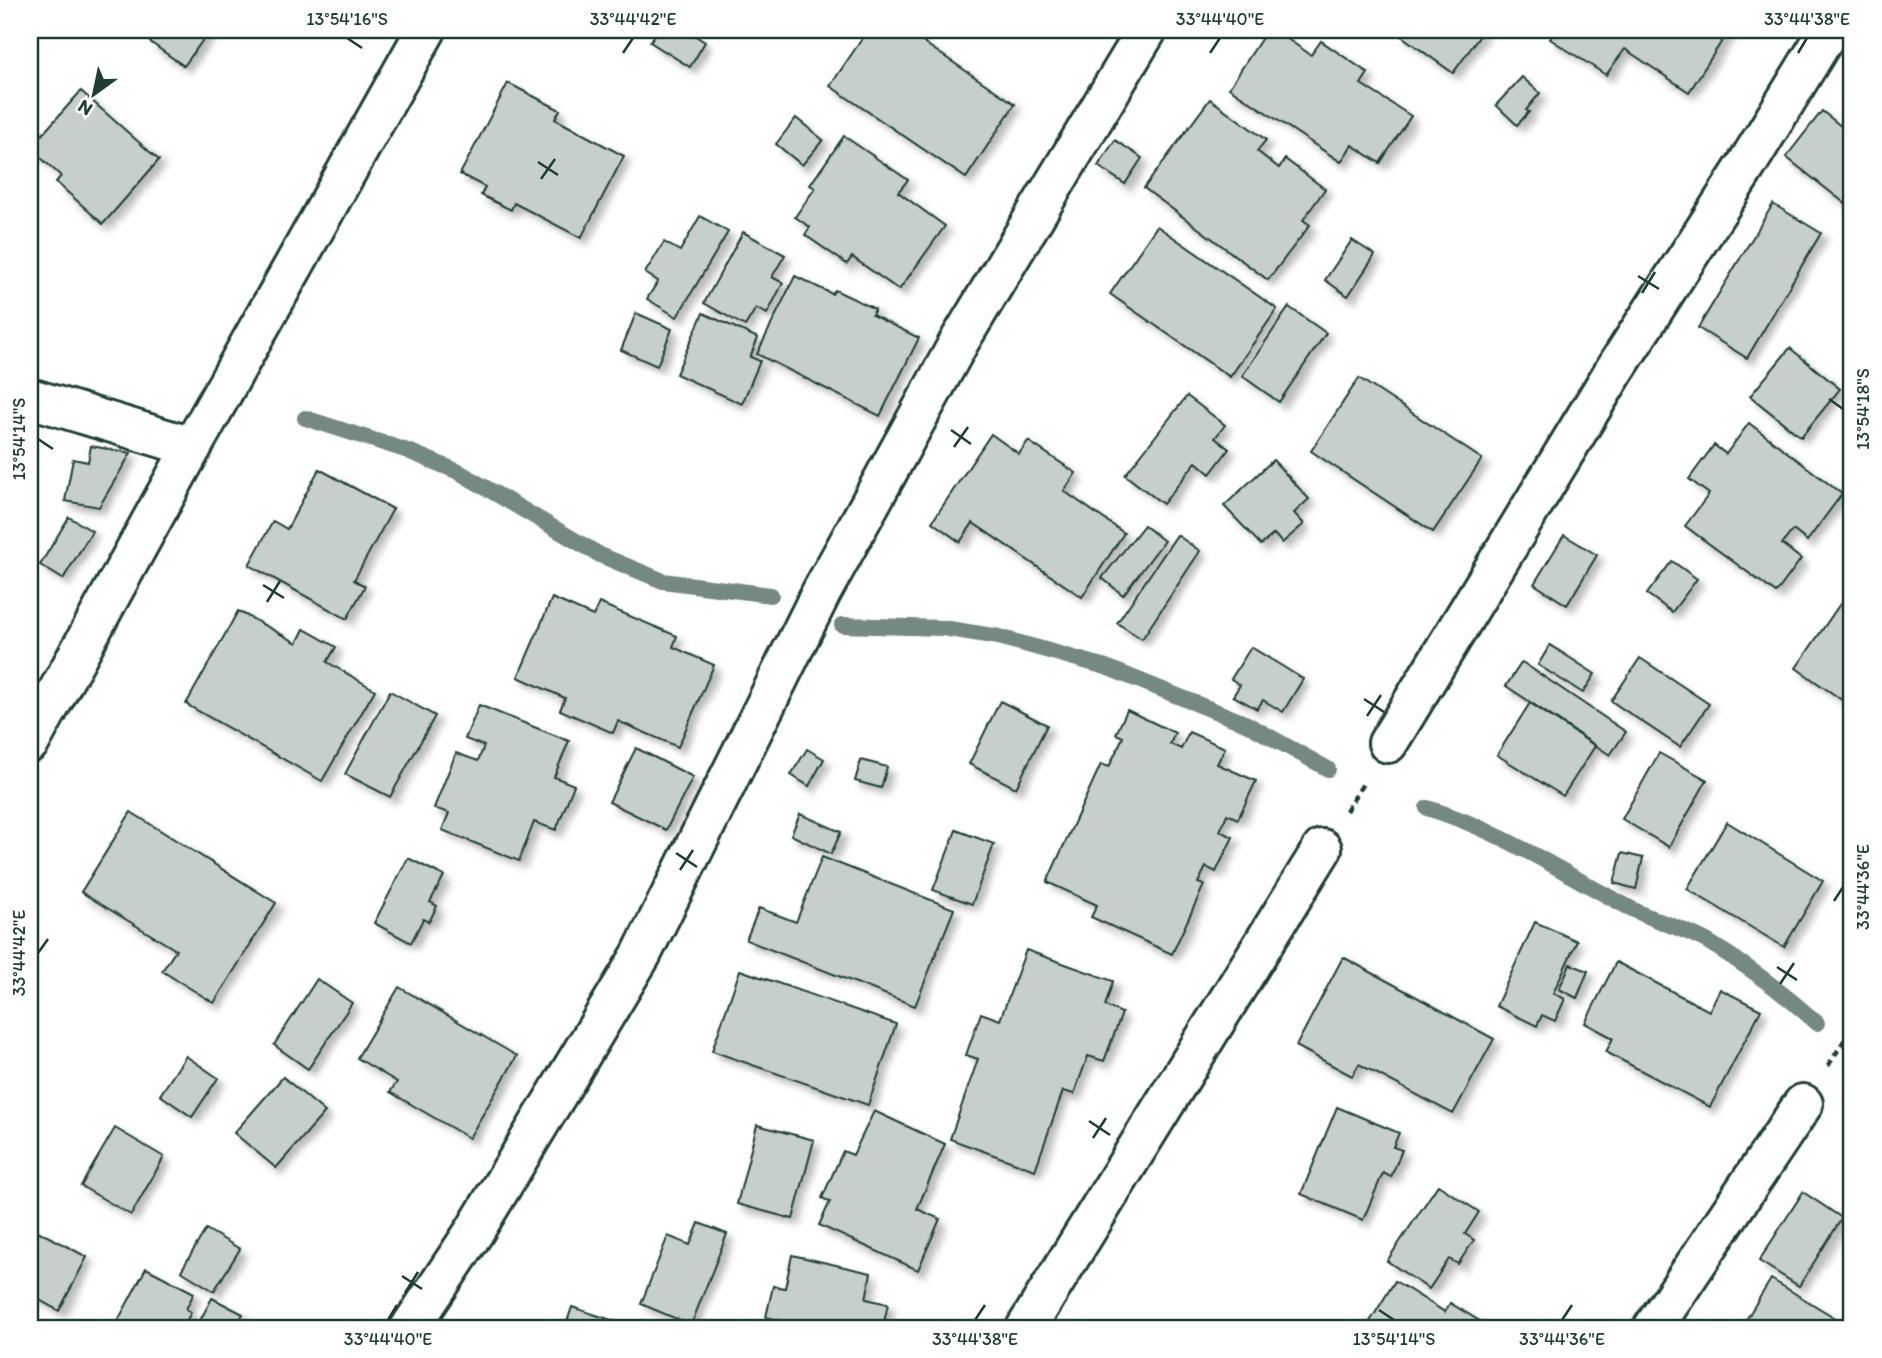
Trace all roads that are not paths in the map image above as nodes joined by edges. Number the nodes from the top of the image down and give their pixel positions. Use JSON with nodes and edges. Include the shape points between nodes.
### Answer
{"nodes":[{"id":1,"x":426,"y":30,"type":"edge"},
{"id":2,"x":1147,"y":30,"type":"edge"},
{"id":3,"x":1829,"y":30,"type":"edge"},
{"id":4,"x":30,"y":398,"type":"edge"},
{"id":5,"x":192,"y":447,"type":"junction"},
{"id":6,"x":30,"y":742,"type":"edge"},
{"id":7,"x":1388,"y":743,"type":"road end"},
{"id":8,"x":1322,"y":849,"type":"road end"},
{"id":9,"x":1803,"y":1104,"type":"dead end"},
{"id":10,"x":410,"y":1328,"type":"edge"},
{"id":11,"x":1026,"y":1328,"type":"edge"},
{"id":12,"x":1653,"y":1328,"type":"edge"}],
"edges":[{"from":1,"to":5,"type":"street"},
{"from":2,"to":10,"type":"street","via":[[959,342],[827,581],[641,955],[474,1232]]},
{"from":3,"to":7,"type":"street"},
{"from":4,"to":5,"type":"street"},
{"from":5,"to":6,"type":"street"},
{"from":8,"to":11,"type":"street"},
{"from":9,"to":12,"type":"street"}]}
